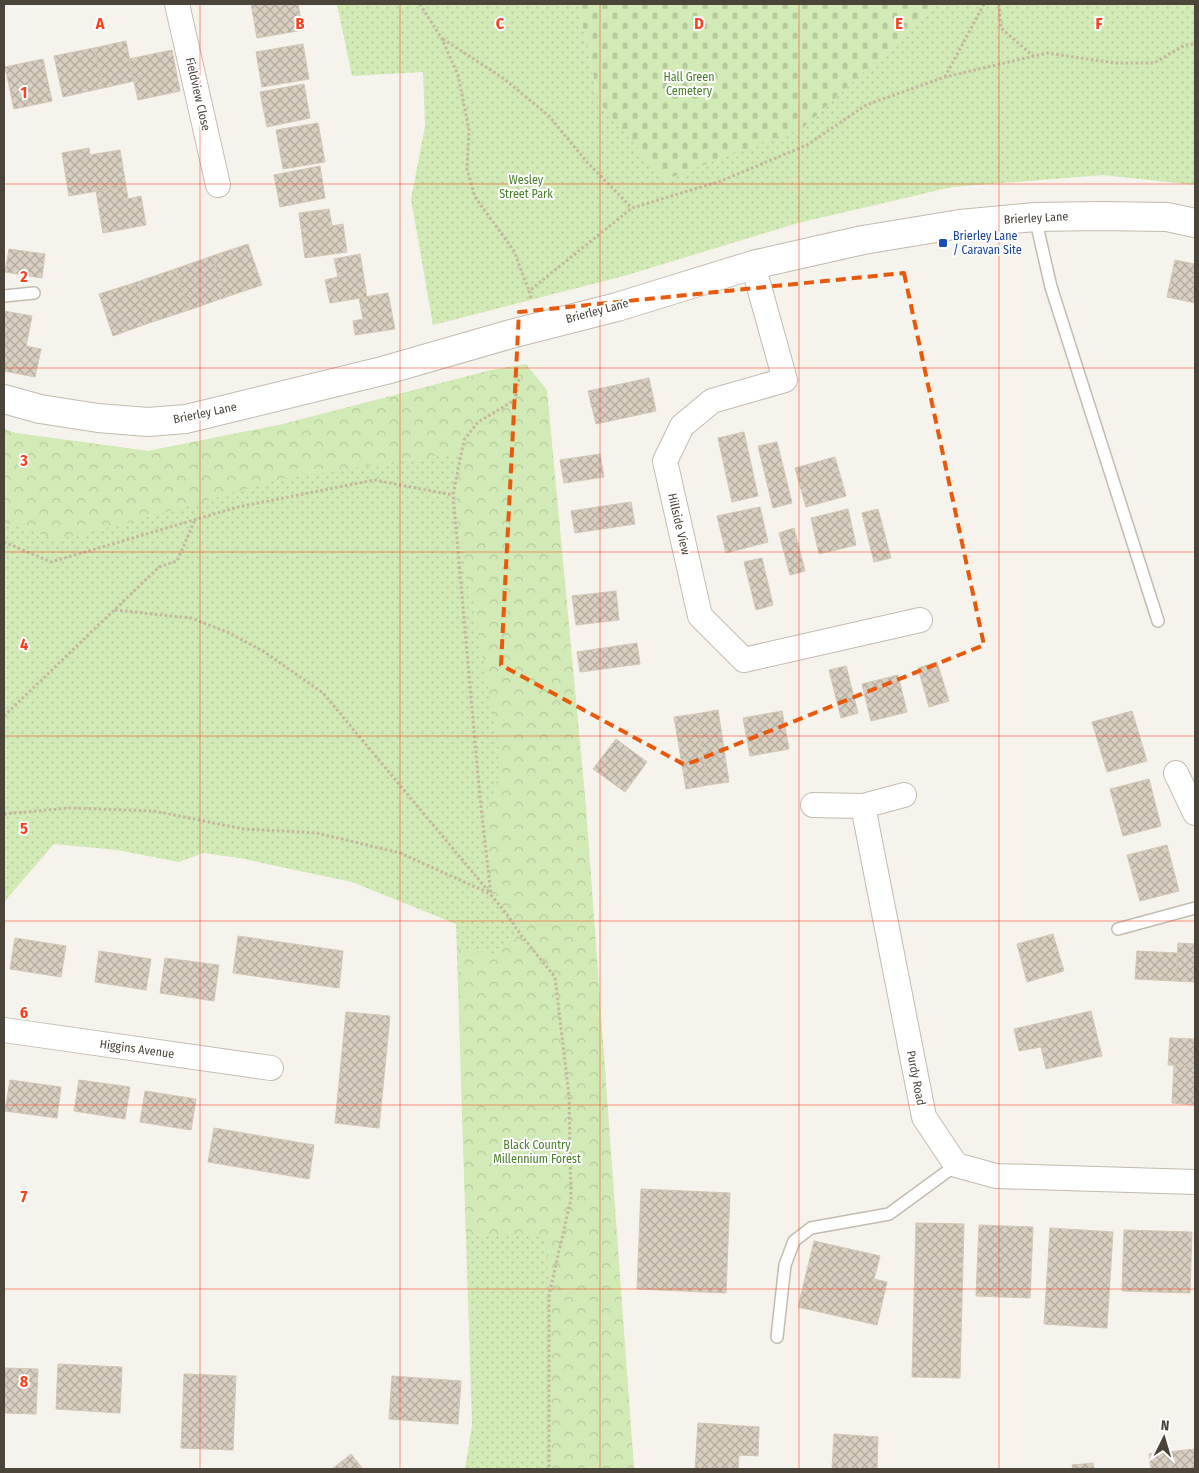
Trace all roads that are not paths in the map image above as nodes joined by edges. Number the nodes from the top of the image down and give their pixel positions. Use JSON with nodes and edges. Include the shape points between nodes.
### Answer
{"nodes":[{"id":1,"x":177,"y":4,"type":"edge"},
{"id":2,"x":218,"y":185,"type":"dead end"},
{"id":3,"x":1035,"y":217,"type":"junction"},
{"id":4,"x":1195,"y":223,"type":"edge"},
{"id":5,"x":753,"y":265,"type":"junction"},
{"id":6,"x":34,"y":293,"type":"dead end"},
{"id":7,"x":4,"y":296,"type":"edge"},
{"id":8,"x":4,"y":399,"type":"edge"},
{"id":9,"x":920,"y":620,"type":"dead end"},
{"id":10,"x":1158,"y":621,"type":"dead end"},
{"id":11,"x":1176,"y":773,"type":"dead end"},
{"id":12,"x":904,"y":795,"type":"dead end"},
{"id":13,"x":813,"y":805,"type":"dead end"},
{"id":14,"x":863,"y":806,"type":"junction"},
{"id":15,"x":1195,"y":813,"type":"edge"},
{"id":16,"x":1195,"y":908,"type":"edge"},
{"id":17,"x":1118,"y":929,"type":"dead end"},
{"id":18,"x":4,"y":1030,"type":"edge"},
{"id":19,"x":271,"y":1068,"type":"dead end"},
{"id":20,"x":956,"y":1165,"type":"junction"},
{"id":21,"x":1195,"y":1182,"type":"edge"},
{"id":22,"x":777,"y":1337,"type":"dead end"}],
"edges":[{"from":1,"to":2,"type":"street","name":"Fieldview Close"},
{"from":3,"to":4,"type":"street","name":"Brierley Lane","via":[[1167,217]]},
{"from":3,"to":5,"type":"street","name":"Brierley Lane","via":[[960,224],[863,240]]},
{"from":3,"to":10,"type":"lane","via":[[1051,287]]},
{"from":5,"to":8,"type":"street","name":"Brierley Lane","via":[[616,307],[386,370],[186,419],[148,422],[98,418],[40,409]]},
{"from":5,"to":9,"type":"street","name":"Hillside View","via":[[785,380],[712,401],[682,426],[665,461],[700,616],[744,660]]},
{"from":6,"to":7,"type":"lane"},
{"from":11,"to":15,"type":"street"},
{"from":12,"to":14,"type":"street"},
{"from":13,"to":14,"type":"street"},
{"from":14,"to":20,"type":"street","name":"Purdy Road","via":[[924,1117]]},
{"from":16,"to":17,"type":"lane"},
{"from":18,"to":19,"type":"street","name":"Higgins Avenue"},
{"from":20,"to":21,"type":"street","via":[[996,1176]]},
{"from":20,"to":22,"type":"lane","via":[[889,1214],[811,1228],[794,1241],[785,1265]]}]}
